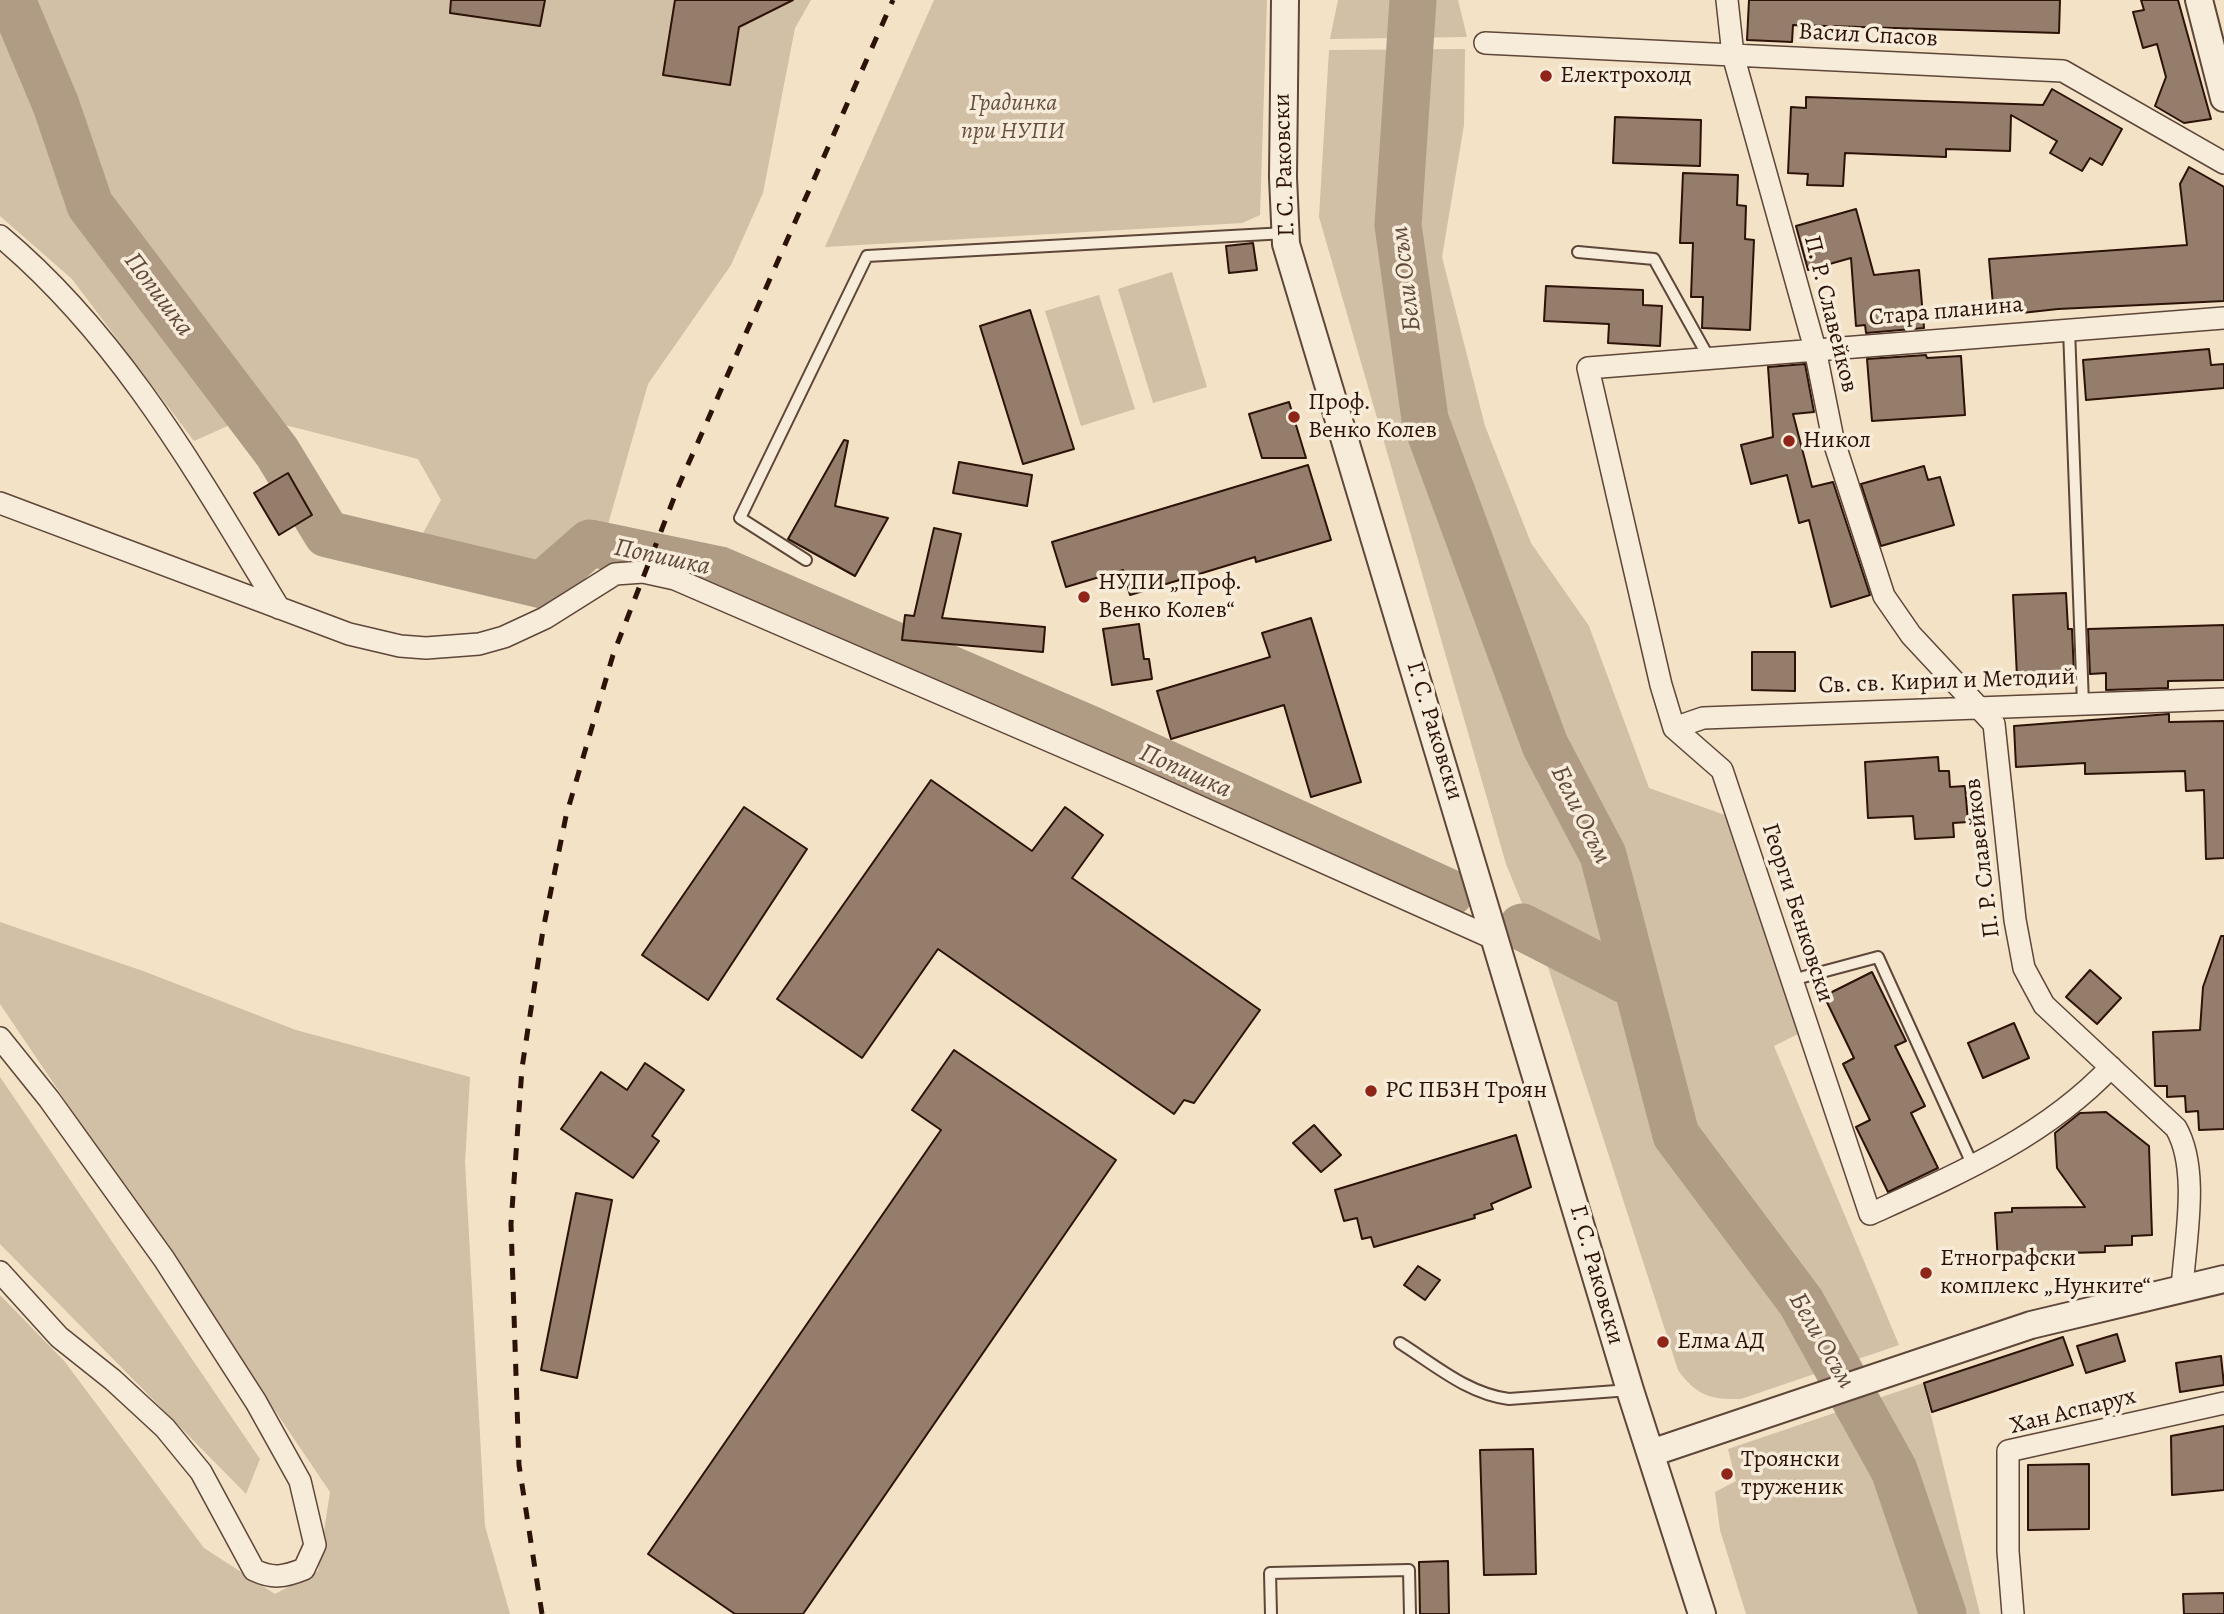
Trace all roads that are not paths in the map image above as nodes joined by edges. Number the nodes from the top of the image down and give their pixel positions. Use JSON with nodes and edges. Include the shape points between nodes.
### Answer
{"nodes":[{"id":1,"x":1285,"y":0,"type":"edge"},
{"id":2,"x":1727,"y":0,"type":"edge"},
{"id":3,"x":2199,"y":0,"type":"edge"},
{"id":4,"x":1485,"y":43,"type":"dead end"},
{"id":5,"x":1734,"y":55,"type":"junction"},
{"id":6,"x":2224,"y":98,"type":"edge"},
{"id":7,"x":2224,"y":163,"type":"edge"},
{"id":8,"x":1286,"y":233,"type":"junction"},
{"id":9,"x":0,"y":236,"type":"edge"},
{"id":10,"x":1578,"y":252,"type":"dead end"},
{"id":11,"x":2224,"y":318,"type":"edge"},
{"id":12,"x":2069,"y":329,"type":"junction"},
{"id":13,"x":1815,"y":349,"type":"junction"},
{"id":14,"x":1709,"y":358,"type":"junction"},
{"id":15,"x":0,"y":503,"type":"edge"},
{"id":16,"x":806,"y":560,"type":"dead end"},
{"id":17,"x":279,"y":608,"type":"junction"},
{"id":18,"x":2224,"y":699,"type":"edge"},
{"id":19,"x":2083,"y":704,"type":"junction"},
{"id":20,"x":1979,"y":708,"type":"junction"},
{"id":21,"x":1674,"y":728,"type":"junction"},
{"id":22,"x":1497,"y":940,"type":"junction"},
{"id":23,"x":1792,"y":980,"type":"junction"},
{"id":24,"x":0,"y":1038,"type":"edge"},
{"id":25,"x":2111,"y":1067,"type":"junction"},
{"id":26,"x":1973,"y":1166,"type":"junction"},
{"id":27,"x":0,"y":1272,"type":"edge"},
{"id":28,"x":2224,"y":1279,"type":"edge"},
{"id":29,"x":2182,"y":1289,"type":"junction"},
{"id":30,"x":2224,"y":1297,"type":"edge"},
{"id":31,"x":2134,"y":1299,"type":"junction"},
{"id":32,"x":1401,"y":1343,"type":"dead end"},
{"id":33,"x":1630,"y":1391,"type":"junction"},
{"id":34,"x":2224,"y":1403,"type":"edge"},
{"id":35,"x":1651,"y":1453,"type":"junction"},
{"id":36,"x":1271,"y":1614,"type":"edge"},
{"id":37,"x":1410,"y":1614,"type":"edge"},
{"id":38,"x":1702,"y":1614,"type":"edge"},
{"id":39,"x":2013,"y":1614,"type":"edge"}],
"edges":[{"from":1,"to":8,"type":"street","name":"Г. С. Раковски"},
{"from":2,"to":5,"type":"street","name":"П. Р. Славейков"},
{"from":3,"to":6,"type":"street"},
{"from":4,"to":5,"type":"street","name":"Васил Спасов"},
{"from":5,"to":7,"type":"street","name":"Васил Спасов","via":[[2063,71]]},
{"from":5,"to":13,"type":"street","name":"П. Р. Славейков"},
{"from":8,"to":16,"type":"lane","via":[[867,256],[740,518]]},
{"from":8,"to":22,"type":"street","name":"Г. С. Раковски","via":[[1307,316]]},
{"from":9,"to":17,"type":"street","via":[[56,287],[131,373]]},
{"from":10,"to":14,"type":"lane","via":[[1654,259]]},
{"from":11,"to":12,"type":"street","name":"Стара планина"},
{"from":12,"to":13,"type":"street","name":"Стара планина"},
{"from":12,"to":19,"type":"lane"},
{"from":13,"to":14,"type":"street","name":"Стара планина"},
{"from":13,"to":20,"type":"street","name":"П. Р. Славейков","via":[[1833,439],[1884,596],[1911,635]]},
{"from":14,"to":21,"type":"street","name":"Стара планина","via":[[1588,368]]},
{"from":15,"to":17,"type":"street"},
{"from":17,"to":22,"type":"street","via":[[374,641],[452,647],[504,637],[545,618],[615,574],[643,572],[675,579]]},
{"from":18,"to":19,"type":"street","name":"Св. св. Кирил и Методий"},
{"from":19,"to":20,"type":"street","name":"Св. св. Кирил и Методий"},
{"from":20,"to":21,"type":"street","name":"Св. св. Кирил и Методий","via":[[1703,718]]},
{"from":20,"to":25,"type":"street","name":"П. Р. Славейков","via":[[1994,724],[2024,968],[2045,1005]]},
{"from":21,"to":23,"type":"street","name":"Георги Бенковски","via":[[1722,770]]},
{"from":22,"to":33,"type":"street","name":"Г. С. Раковски"},
{"from":23,"to":26,"type":"lane","via":[[1878,957]]},
{"from":23,"to":26,"type":"street","name":"Георги Бенковски","via":[[1870,1214]]},
{"from":24,"to":27,"type":"street","via":[[163,1259],[256,1402],[300,1481],[315,1545],[304,1569],[270,1578],[254,1570],[201,1472],[164,1428],[59,1337]]},
{"from":25,"to":26,"type":"street","name":"Георги Бенковски","via":[[2083,1096]]},
{"from":25,"to":29,"type":"street","name":"П. Р. Славейков","via":[[2176,1128],[2185,1144],[2189,1170]]},
{"from":28,"to":29,"type":"street"},
{"from":29,"to":31,"type":"street"},
{"from":30,"to":31,"type":"street","via":[[2196,1294]]},
{"from":31,"to":35,"type":"street","via":[[2031,1325]]},
{"from":32,"to":33,"type":"lane","via":[[1478,1393],[1493,1397]]},
{"from":33,"to":35,"type":"street","name":"Г. С. Раковски"},
{"from":34,"to":39,"type":"street","name":"Хан Аспарух","via":[[2008,1451]]},
{"from":35,"to":38,"type":"street","name":"Г. С. Раковски"},
{"from":36,"to":37,"type":"lane","via":[[1270,1573],[1409,1570]]}]}
